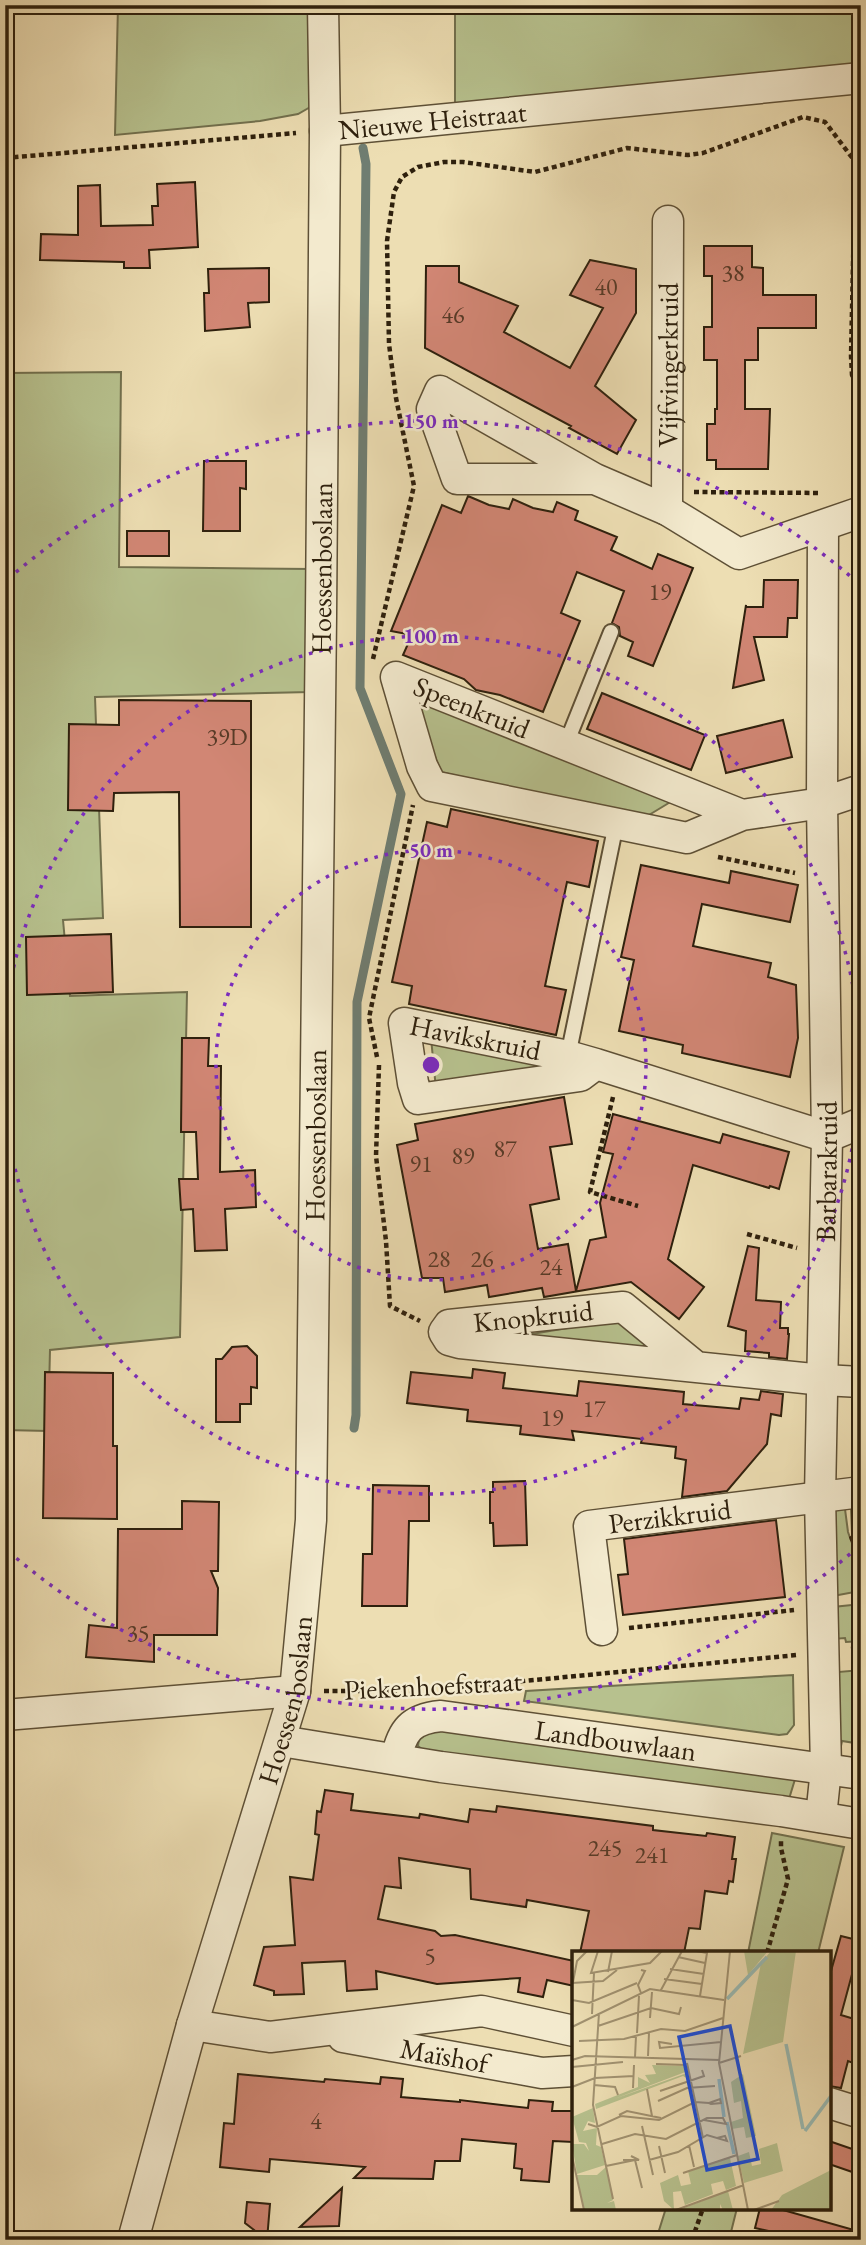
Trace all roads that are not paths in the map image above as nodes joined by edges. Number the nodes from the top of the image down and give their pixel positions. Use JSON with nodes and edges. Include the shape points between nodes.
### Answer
{"nodes":[{"id":1,"x":323,"y":5,"type":"edge"},
{"id":2,"x":861,"y":78,"type":"edge"},
{"id":3,"x":325,"y":131,"type":"junction"},
{"id":4,"x":668,"y":221,"type":"dead end"},
{"id":5,"x":595,"y":479,"type":"junction"},
{"id":6,"x":667,"y":501,"type":"junction"},
{"id":7,"x":859,"y":524,"type":"edge"},
{"id":8,"x":823,"y":526,"type":"junction"},
{"id":9,"x":611,"y":632,"type":"dead end"},
{"id":10,"x":566,"y":744,"type":"junction"},
{"id":11,"x":861,"y":790,"type":"edge"},
{"id":12,"x":822,"y":803,"type":"junction"},
{"id":13,"x":742,"y":815,"type":"junction"},
{"id":14,"x":616,"y":824,"type":"junction"},
{"id":15,"x":568,"y":1056,"type":"junction"},
{"id":16,"x":608,"y":1068,"type":"junction"},
{"id":17,"x":861,"y":1123,"type":"edge"},
{"id":18,"x":827,"y":1137,"type":"junction"},
{"id":19,"x":695,"y":1366,"type":"junction"},
{"id":20,"x":822,"y":1380,"type":"junction"},
{"id":21,"x":861,"y":1382,"type":"edge"},
{"id":22,"x":861,"y":1492,"type":"edge"},
{"id":23,"x":820,"y":1497,"type":"junction"},
{"id":24,"x":602,"y":1630,"type":"road end"},
{"id":25,"x":295,"y":1690,"type":"junction"},
{"id":26,"x":5,"y":1715,"type":"edge"},
{"id":27,"x":281,"y":1741,"type":"junction"},
{"id":28,"x":396,"y":1759,"type":"junction"},
{"id":29,"x":826,"y":1769,"type":"junction"},
{"id":30,"x":861,"y":1774,"type":"edge"},
{"id":31,"x":821,"y":1817,"type":"junction"},
{"id":32,"x":861,"y":1824,"type":"edge"},
{"id":33,"x":192,"y":2025,"type":"junction"},
{"id":34,"x":572,"y":2031,"type":"edge"},
{"id":35,"x":315,"y":2032,"type":"junction"},
{"id":36,"x":572,"y":2071,"type":"edge"},
{"id":37,"x":831,"y":2104,"type":"edge"},
{"id":38,"x":861,"y":2113,"type":"edge"},
{"id":39,"x":133,"y":2240,"type":"edge"}],
"edges":[{"from":1,"to":3,"type":"street","name":"Hoessenboslaan"},
{"from":2,"to":3,"type":"street","name":"Nieuwe Heistraat"},
{"from":3,"to":25,"type":"street","name":"Hoessenboslaan","via":[[311,1520]]},
{"from":4,"to":6,"type":"street","name":"Vijfvingerkruid"},
{"from":5,"to":5,"type":"street","via":[[511,432],[440,391],[432,409],[457,479]]},
{"from":5,"to":6,"type":"street"},
{"from":6,"to":8,"type":"street","via":[[740,554]]},
{"from":7,"to":8,"type":"street"},
{"from":8,"to":12,"type":"street","name":"Barbarakruid"},
{"from":9,"to":10,"type":"lane"},
{"from":10,"to":13,"type":"street","name":"Speenkruid"},
{"from":10,"to":14,"type":"street","name":"Speenkruid","via":[[396,677],[432,786]]},
{"from":11,"to":12,"type":"street"},
{"from":12,"to":13,"type":"street"},
{"from":12,"to":18,"type":"street","name":"Barbarakruid"},
{"from":13,"to":14,"type":"street","name":"Speenkruid","via":[[687,838]]},
{"from":14,"to":15,"type":"lane"},
{"from":15,"to":16,"type":"street","name":"Havikskruid"},
{"from":15,"to":16,"type":"street","name":"Havikskruid","via":[[404,1023],[418,1099]]},
{"from":16,"to":18,"type":"street","name":"Havikskruid"},
{"from":17,"to":18,"type":"street"},
{"from":18,"to":20,"type":"street","name":"Barbarakruid"},
{"from":19,"to":19,"type":"street","name":"Knopkruid","via":[[460,1343],[449,1340],[444,1332],[449,1325],[623,1307]]},
{"from":19,"to":20,"type":"street","name":"Knopkruid"},
{"from":20,"to":21,"type":"street","name":"Knopkruid"},
{"from":20,"to":23,"type":"street","name":"Barbarakruid"},
{"from":22,"to":23,"type":"street","name":"Perzikkruid"},
{"from":23,"to":24,"type":"street","name":"Perzikkruid","via":[[589,1526]]},
{"from":23,"to":29,"type":"street","name":"Barbarakruid"},
{"from":25,"to":26,"type":"street"},
{"from":25,"to":27,"type":"street","name":"Hoessenboslaan"},
{"from":27,"to":28,"type":"street","name":"Landbouwlaan"},
{"from":27,"to":33,"type":"street","name":"Hoessenboslaan"},
{"from":28,"to":29,"type":"street","name":"Landbouwlaan","via":[[407,1729],[424,1718],[441,1716]]},
{"from":28,"to":31,"type":"street","name":"Landbouwlaan"},
{"from":29,"to":30,"type":"street","name":"Landbouwlaan"},
{"from":29,"to":31,"type":"street","name":"Barbarakruid"},
{"from":31,"to":32,"type":"street","name":"Landbouwlaan"},
{"from":33,"to":35,"type":"street","name":"Maïshof","via":[[270,2037]]},
{"from":33,"to":39,"type":"street","name":"Hoessenboslaan"},
{"from":34,"to":35,"type":"street","name":"Maïshof","via":[[482,2011]]},
{"from":35,"to":36,"type":"street","name":"Maïshof","via":[[542,2073]]},
{"from":37,"to":38,"type":"street"}]}
